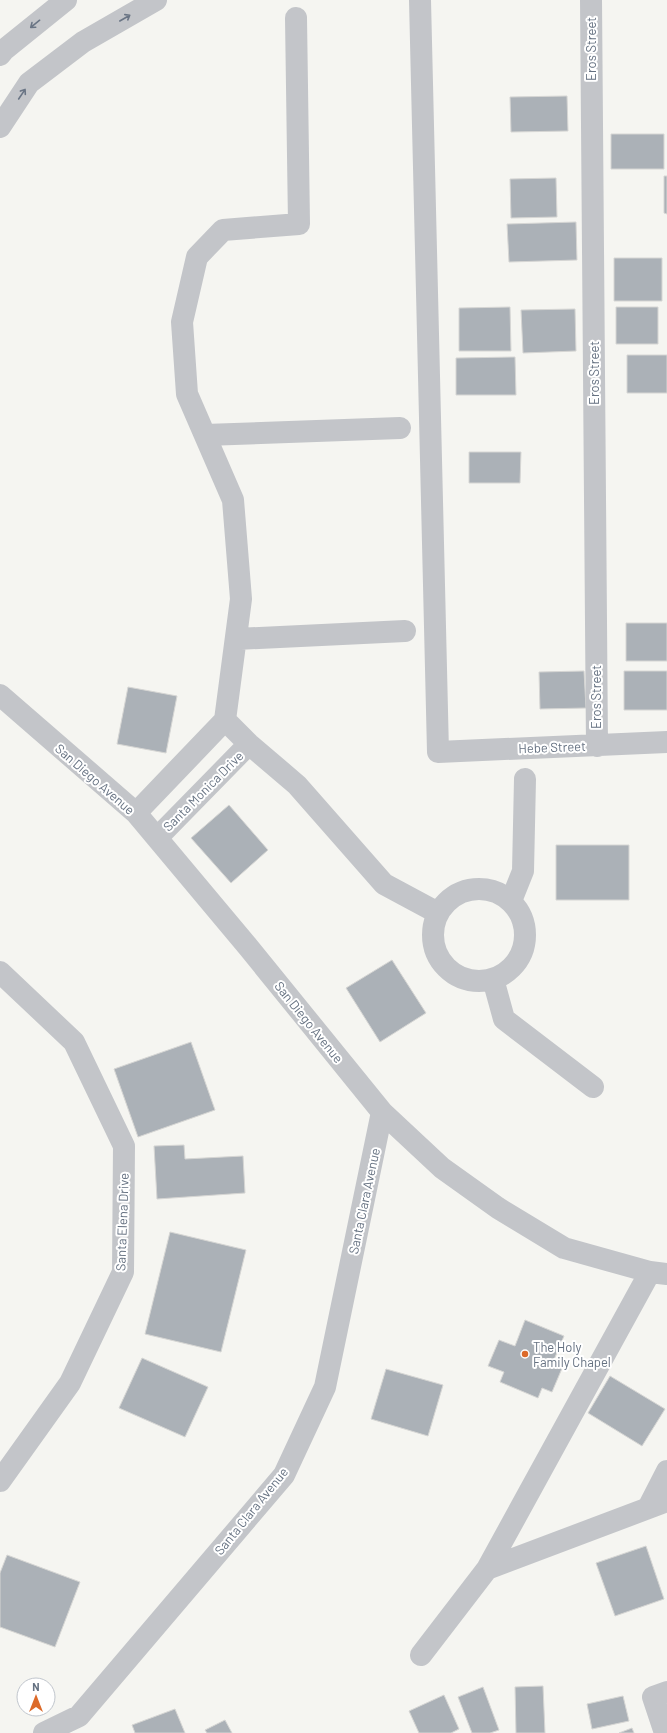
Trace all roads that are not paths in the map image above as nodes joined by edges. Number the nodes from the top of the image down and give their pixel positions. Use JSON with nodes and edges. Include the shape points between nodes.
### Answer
{"nodes":[{"id":1,"x":66,"y":0,"type":"edge"},
{"id":2,"x":156,"y":0,"type":"edge"},
{"id":3,"x":420,"y":0,"type":"edge"},
{"id":4,"x":590,"y":0,"type":"edge"},
{"id":5,"x":296,"y":18,"type":"dead end"},
{"id":6,"x":0,"y":55,"type":"edge"},
{"id":7,"x":0,"y":127,"type":"edge"},
{"id":8,"x":400,"y":428,"type":"dead end"},
{"id":9,"x":204,"y":435,"type":"junction"},
{"id":10,"x":405,"y":631,"type":"dead end"},
{"id":11,"x":236,"y":640,"type":"junction"},
{"id":12,"x":0,"y":695,"type":"edge"},
{"id":13,"x":225,"y":720,"type":"junction"},
{"id":14,"x":667,"y":742,"type":"edge"},
{"id":15,"x":250,"y":744,"type":"junction"},
{"id":16,"x":597,"y":746,"type":"junction"},
{"id":17,"x":525,"y":779,"type":"dead end"},
{"id":18,"x":136,"y":814,"type":"junction"},
{"id":19,"x":157,"y":838,"type":"junction"},
{"id":20,"x":511,"y":901,"type":"junction"},
{"id":21,"x":438,"y":913,"type":"junction"},
{"id":22,"x":0,"y":972,"type":"edge"},
{"id":23,"x":493,"y":979,"type":"junction"},
{"id":24,"x":593,"y":1087,"type":"dead end"},
{"id":25,"x":382,"y":1112,"type":"junction"},
{"id":26,"x":659,"y":1273,"type":"edge"},
{"id":27,"x":667,"y":1471,"type":"edge"},
{"id":28,"x":0,"y":1481,"type":"edge"},
{"id":29,"x":658,"y":1505,"type":"edge"},
{"id":30,"x":487,"y":1569,"type":"junction"},
{"id":31,"x":421,"y":1655,"type":"dead end"},
{"id":32,"x":667,"y":1692,"type":"edge"},
{"id":33,"x":44,"y":1733,"type":"edge"},
{"id":34,"x":665,"y":1733,"type":"edge"}],
"edges":[{"from":1,"to":6,"type":"street","one_way":true},
{"from":7,"to":2,"type":"street","one_way":true,"via":[[29,84],[83,42]]},
{"from":3,"to":16,"type":"street","name":"Hebe Street","via":[[438,752]]},
{"from":4,"to":16,"type":"street","name":"Eros Street"},
{"from":5,"to":9,"type":"street","via":[[299,224],[222,230],[197,257],[182,322],[187,394]]},
{"from":8,"to":9,"type":"street"},
{"from":9,"to":11,"type":"street","via":[[233,500],[241,599]]},
{"from":10,"to":11,"type":"street"},
{"from":11,"to":13,"type":"street"},
{"from":12,"to":18,"type":"street","name":"San Diego Avenue"},
{"from":13,"to":15,"type":"street"},
{"from":13,"to":18,"type":"street"},
{"from":14,"to":16,"type":"street","name":"Hebe Street"},
{"from":15,"to":19,"type":"street","name":"Santa Monica Drive"},
{"from":15,"to":21,"type":"street","via":[[297,785],[384,884]]},
{"from":17,"to":20,"type":"street","via":[[523,871]]},
{"from":18,"to":19,"type":"street","name":"San Diego Avenue"},
{"from":19,"to":25,"type":"street","name":"San Diego Avenue"},
{"from":20,"to":21,"type":"street","via":[[485,888],[471,889],[458,893],[446,902]]},
{"from":20,"to":23,"type":"street","via":[[522,918],[525,945],[518,960],[508,972]]},
{"from":21,"to":23,"type":"street","via":[[433,928],[433,944],[438,958],[449,970],[462,978],[478,981]]},
{"from":22,"to":28,"type":"street","name":"Santa Elena Drive","via":[[74,1042],[124,1146],[123,1272],[70,1383]]},
{"from":23,"to":24,"type":"street","via":[[504,1019]]},
{"from":25,"to":26,"type":"street","name":"San Diego Avenue","via":[[442,1168],[498,1208],[564,1248]]},
{"from":25,"to":33,"type":"street","name":"Santa Clara Avenue","via":[[325,1387],[284,1475],[79,1716]]},
{"from":26,"to":30,"type":"street"},
{"from":27,"to":29,"type":"street"},
{"from":29,"to":30,"type":"street"},
{"from":30,"to":31,"type":"street"},
{"from":32,"to":34,"type":"street","via":[[653,1697]]}]}
